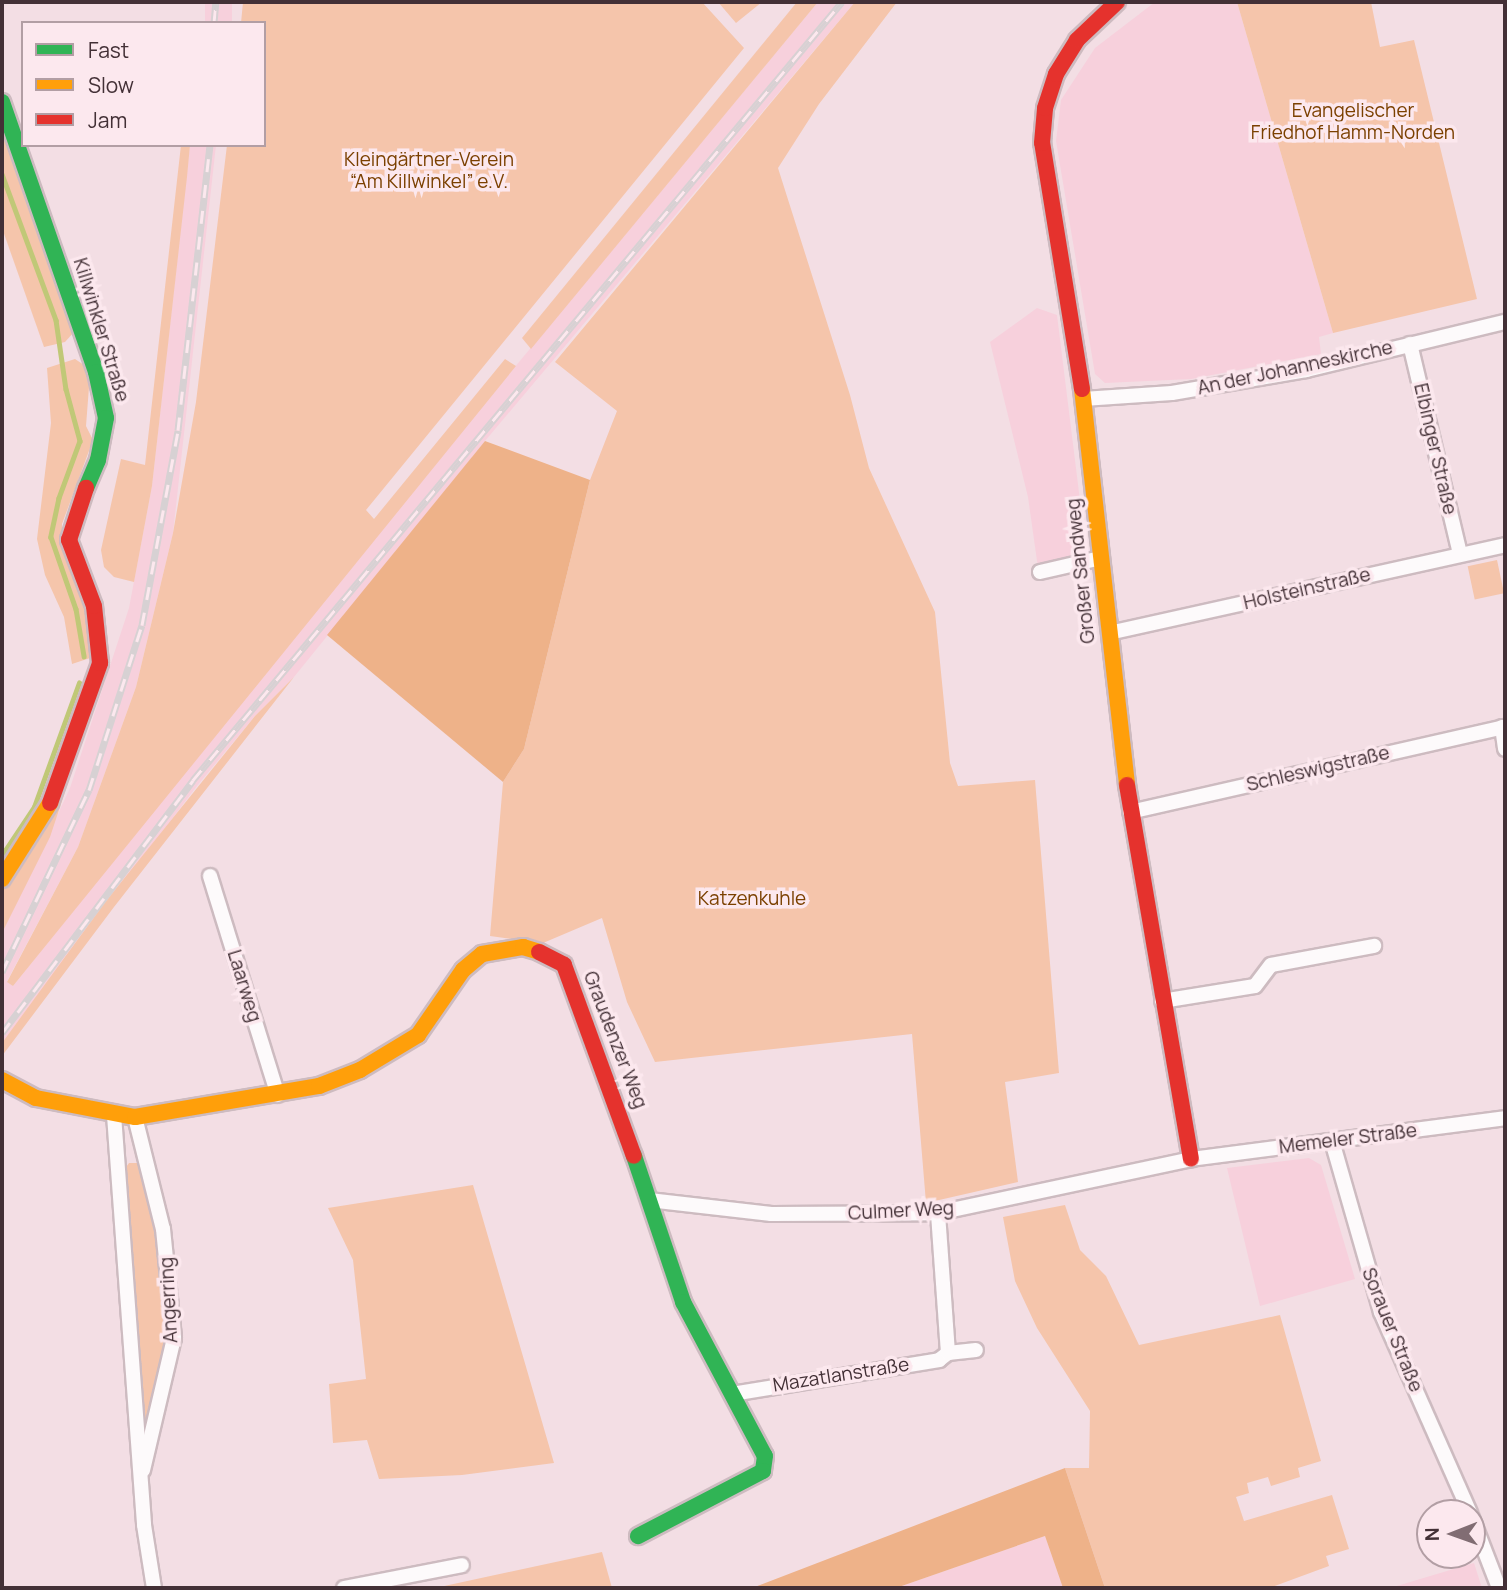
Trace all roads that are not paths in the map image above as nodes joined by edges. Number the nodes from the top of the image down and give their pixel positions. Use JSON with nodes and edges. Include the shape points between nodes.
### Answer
{"nodes":[{"id":1,"x":1117,"y":2,"type":"edge"},
{"id":2,"x":2,"y":102,"type":"edge"},
{"id":3,"x":1505,"y":322,"type":"edge"},
{"id":4,"x":1410,"y":344,"type":"junction"},
{"id":5,"x":1083,"y":399,"type":"junction"},
{"id":6,"x":1505,"y":545,"type":"edge"},
{"id":7,"x":1460,"y":554,"type":"junction"},
{"id":8,"x":1101,"y":558,"type":"junction"},
{"id":9,"x":1040,"y":572,"type":"dead end"},
{"id":10,"x":1109,"y":633,"type":"junction"},
{"id":11,"x":1503,"y":727,"type":"edge"},
{"id":12,"x":1505,"y":749,"type":"edge"},
{"id":13,"x":1130,"y":812,"type":"junction"},
{"id":14,"x":210,"y":876,"type":"dead end"},
{"id":15,"x":2,"y":879,"type":"edge"},
{"id":16,"x":1374,"y":946,"type":"dead end"},
{"id":17,"x":1162,"y":1001,"type":"junction"},
{"id":18,"x":2,"y":1080,"type":"edge"},
{"id":19,"x":278,"y":1096,"type":"junction"},
{"id":20,"x":114,"y":1115,"type":"junction"},
{"id":21,"x":135,"y":1117,"type":"junction"},
{"id":22,"x":1505,"y":1118,"type":"edge"},
{"id":23,"x":1332,"y":1141,"type":"junction"},
{"id":24,"x":1191,"y":1159,"type":"junction"},
{"id":25,"x":649,"y":1200,"type":"junction"},
{"id":26,"x":938,"y":1213,"type":"junction"},
{"id":27,"x":976,"y":1350,"type":"dead end"},
{"id":28,"x":948,"y":1353,"type":"junction"},
{"id":29,"x":732,"y":1394,"type":"junction"},
{"id":30,"x":140,"y":1482,"type":"junction"},
{"id":31,"x":1464,"y":1499,"type":"edge"},
{"id":32,"x":638,"y":1535,"type":"dead end"},
{"id":33,"x":1486,"y":1554,"type":"edge"},
{"id":34,"x":462,"y":1565,"type":"dead end"},
{"id":35,"x":154,"y":1588,"type":"edge"},
{"id":36,"x":344,"y":1588,"type":"edge"},
{"id":37,"x":1499,"y":1588,"type":"edge"}],
"edges":[{"from":1,"to":5,"type":"street","name":"Großer Sandweg","via":[[1065,55],[1049,91],[1042,126]]},
{"from":2,"to":15,"type":"street","name":"Killwinkler Straße","via":[[96,372],[106,418],[98,460],[75,513],[69,540],[94,606],[100,663],[51,801]]},
{"from":3,"to":4,"type":"street","name":"An der Johanneskirche"},
{"from":4,"to":5,"type":"street","name":"An der Johanneskirche","via":[[1211,387]]},
{"from":4,"to":7,"type":"street","name":"Elbinger Straße"},
{"from":5,"to":8,"type":"street","name":"Großer Sandweg"},
{"from":6,"to":7,"type":"street","name":"Holsteinstraße"},
{"from":7,"to":10,"type":"street","name":"Holsteinstraße"},
{"from":8,"to":9,"type":"street"},
{"from":8,"to":10,"type":"street","name":"Großer Sandweg"},
{"from":10,"to":13,"type":"street","name":"Großer Sandweg"},
{"from":11,"to":12,"type":"street"},
{"from":11,"to":13,"type":"street","name":"Schleswigstraße"},
{"from":13,"to":17,"type":"street","name":"Großer Sandweg"},
{"from":14,"to":19,"type":"street","name":"Laarweg"},
{"from":16,"to":17,"type":"street","via":[[1271,965],[1255,986]]},
{"from":17,"to":24,"type":"street","name":"Großer Sandweg"},
{"from":18,"to":20,"type":"street","name":"Graudenzer Weg","via":[[36,1098]]},
{"from":19,"to":21,"type":"street","name":"Graudenzer Weg"},
{"from":19,"to":25,"type":"street","name":"Graudenzer Weg","via":[[360,1070],[418,1035],[463,970],[482,954],[523,947],[539,951],[564,965],[593,1034]]},
{"from":20,"to":21,"type":"street","name":"Graudenzer Weg"},
{"from":20,"to":30,"type":"street","name":"Angerring"},
{"from":21,"to":30,"type":"street","name":"Angerring","via":[[163,1229],[174,1338]]},
{"from":22,"to":23,"type":"street","name":"Memeler Straße"},
{"from":23,"to":24,"type":"street","name":"Memeler Straße"},
{"from":23,"to":31,"type":"street","name":"Sorauer Straße","via":[[1381,1312]]},
{"from":24,"to":26,"type":"street","name":"Culmer Weg"},
{"from":25,"to":26,"type":"street","name":"Culmer Weg","via":[[771,1214]]},
{"from":25,"to":29,"type":"street","name":"Graudenzer Weg","via":[[684,1302]]},
{"from":26,"to":28,"type":"street"},
{"from":27,"to":28,"type":"street","name":"Mazatlanstraße"},
{"from":28,"to":29,"type":"street","name":"Mazatlanstraße","via":[[939,1360]]},
{"from":29,"to":32,"type":"street","name":"Graudenzer Weg","via":[[765,1456],[763,1471]]},
{"from":30,"to":35,"type":"street","name":"Angerring"},
{"from":33,"to":37,"type":"street"},
{"from":34,"to":36,"type":"street"}]}
